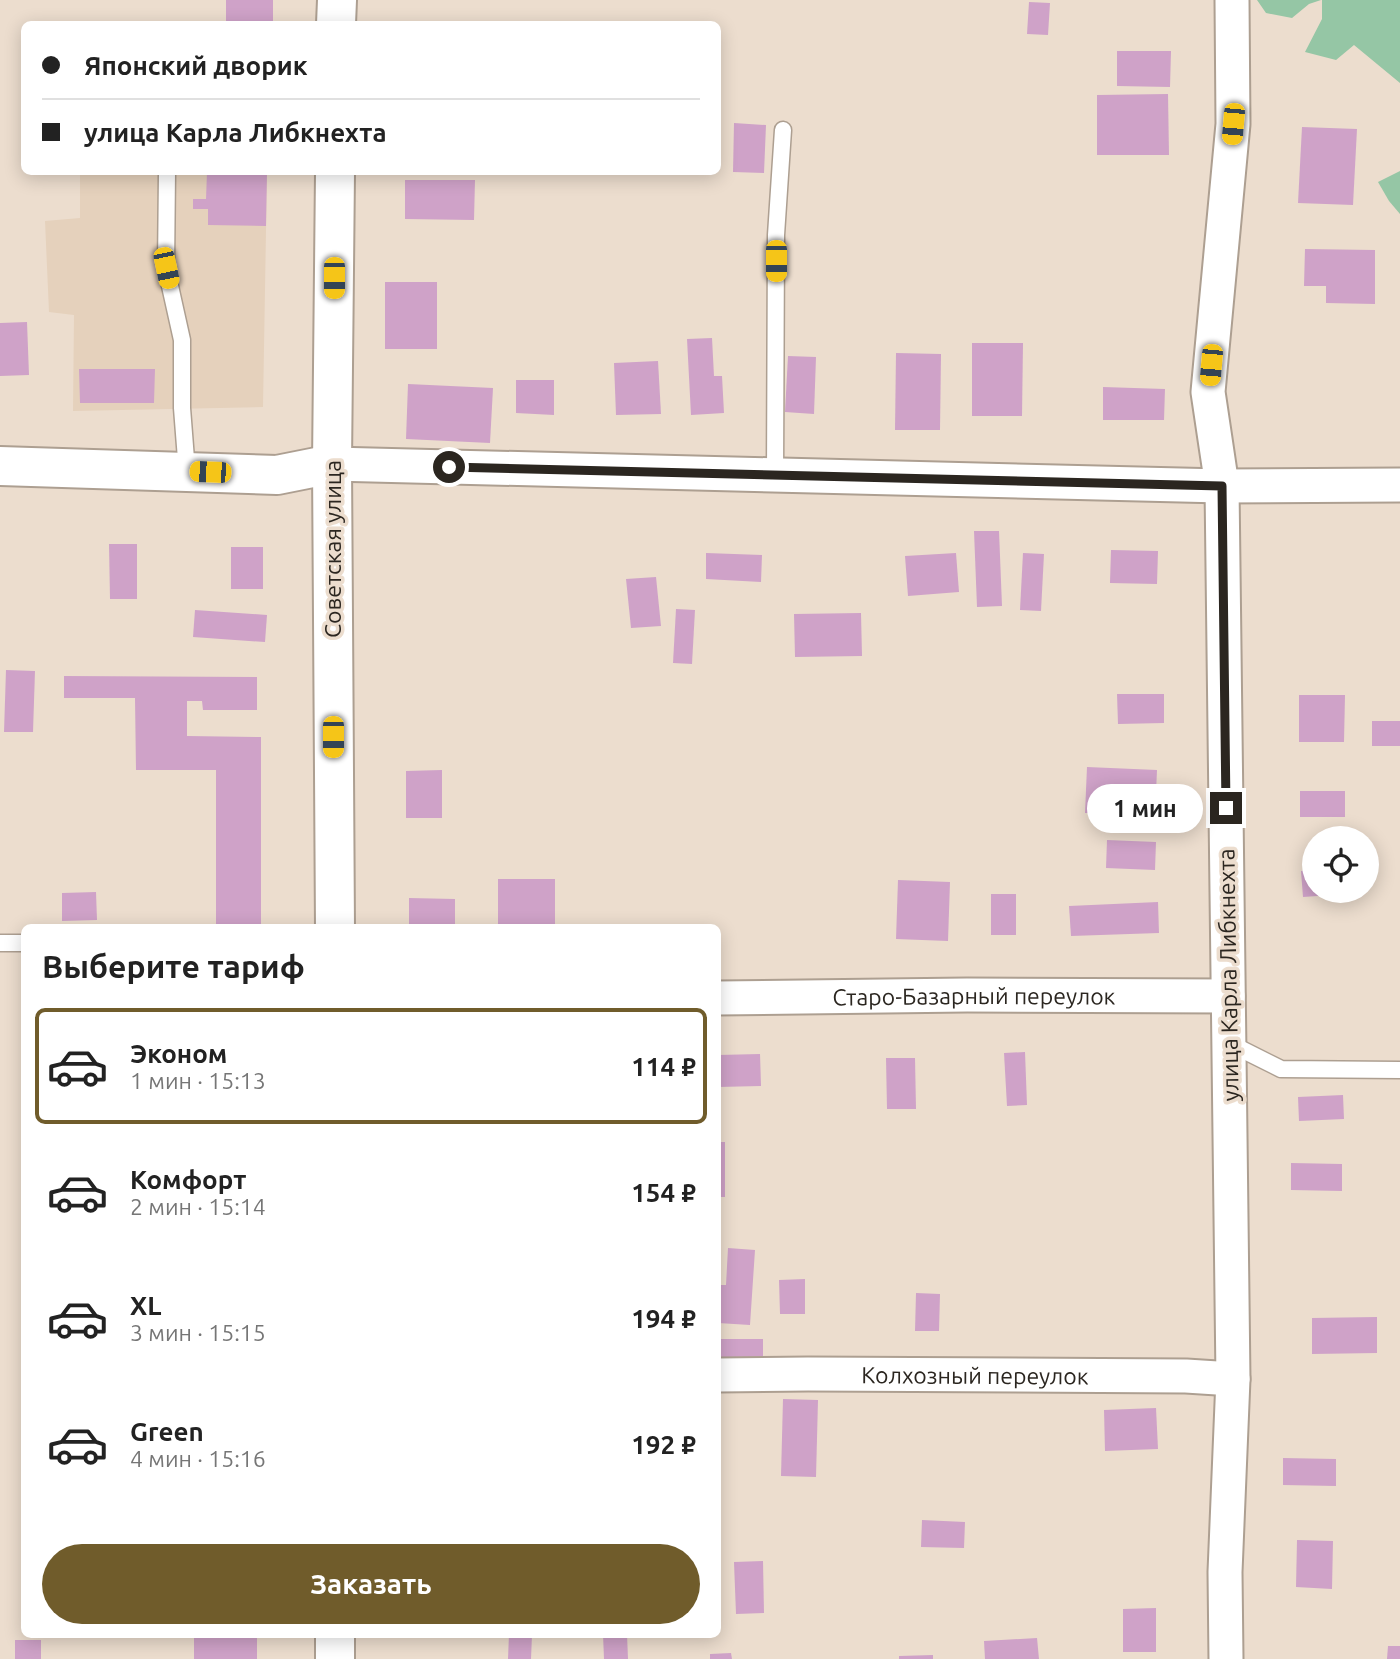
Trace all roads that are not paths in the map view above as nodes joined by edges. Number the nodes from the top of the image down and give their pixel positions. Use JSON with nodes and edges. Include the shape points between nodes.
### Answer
{"nodes":[{"id":1,"x":337,"y":0,"type":"edge"},
{"id":2,"x":1232,"y":0,"type":"edge"},
{"id":3,"x":336,"y":21,"type":"edge"},
{"id":4,"x":783,"y":130,"type":"dead end"},
{"id":5,"x":166,"y":175,"type":"edge"},
{"id":6,"x":335,"y":175,"type":"edge"},
{"id":7,"x":332,"y":464,"type":"junction"},
{"id":8,"x":0,"y":466,"type":"edge"},
{"id":9,"x":187,"y":472,"type":"junction"},
{"id":10,"x":775,"y":475,"type":"junction"},
{"id":11,"x":1400,"y":485,"type":"edge"},
{"id":12,"x":1222,"y":486,"type":"junction"},
{"id":13,"x":334,"y":924,"type":"edge"},
{"id":14,"x":0,"y":943,"type":"edge"},
{"id":15,"x":21,"y":943,"type":"edge"},
{"id":16,"x":1228,"y":996,"type":"junction"},
{"id":17,"x":721,"y":998,"type":"edge"},
{"id":18,"x":1229,"y":1043,"type":"junction"},
{"id":19,"x":1400,"y":1070,"type":"edge"},
{"id":20,"x":721,"y":1375,"type":"edge"},
{"id":21,"x":1233,"y":1379,"type":"junction"},
{"id":22,"x":335,"y":1638,"type":"edge"},
{"id":23,"x":335,"y":1659,"type":"edge"},
{"id":24,"x":1226,"y":1659,"type":"edge"}],
"edges":[{"from":1,"to":3,"type":"street"},
{"from":2,"to":12,"type":"street","name":"улица Карла Либкнехта","via":[[1233,124],[1208,392]]},
{"from":4,"to":10,"type":"lane","via":[[776,235]]},
{"from":5,"to":9,"type":"lane","via":[[166,268],[182,340]]},
{"from":6,"to":7,"type":"street","name":"Советская улица"},
{"from":7,"to":9,"type":"street","via":[[277,475]]},
{"from":7,"to":10,"type":"street"},
{"from":7,"to":13,"type":"street","name":"Советская улица"},
{"from":8,"to":9,"type":"street"},
{"from":10,"to":12,"type":"street"},
{"from":11,"to":12,"type":"street"},
{"from":12,"to":16,"type":"street","name":"улица Карла Либкнехта"},
{"from":14,"to":15,"type":"lane"},
{"from":16,"to":17,"type":"street","name":"Старо-Базарный переулок"},
{"from":16,"to":18,"type":"street","name":"улица Карла Либкнехта"},
{"from":18,"to":19,"type":"lane","via":[[1281,1069]]},
{"from":18,"to":21,"type":"street","name":"улица Карла Либкнехта"},
{"from":20,"to":21,"type":"street","name":"Колхозный переулок"},
{"from":21,"to":24,"type":"street","name":"улица Карла Либкнехта"},
{"from":22,"to":23,"type":"street"}]}
